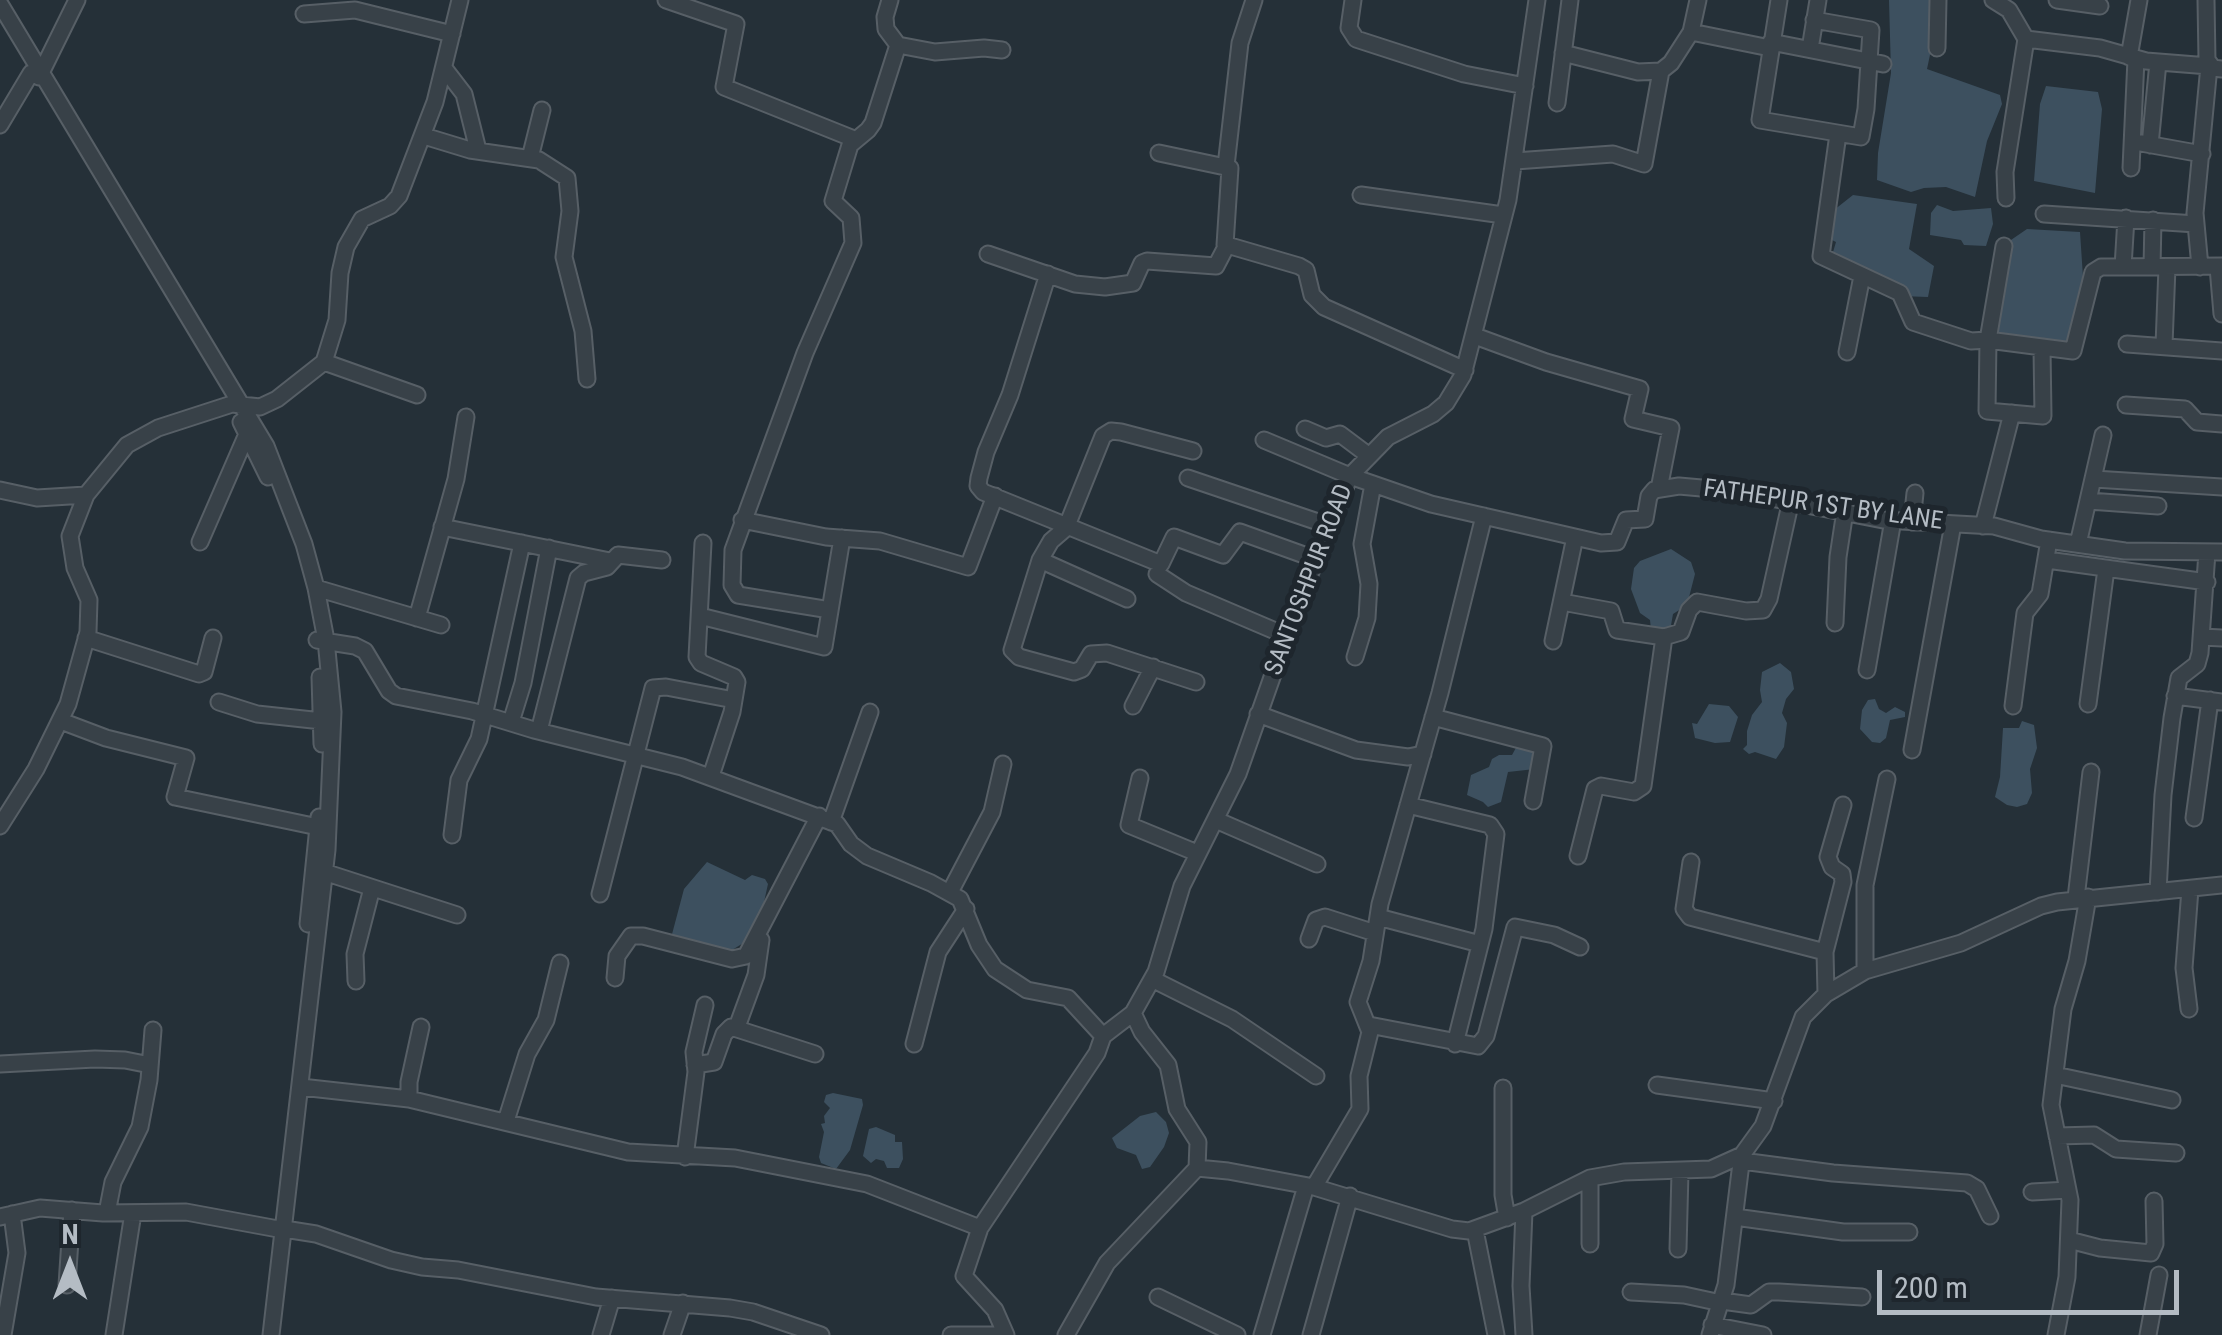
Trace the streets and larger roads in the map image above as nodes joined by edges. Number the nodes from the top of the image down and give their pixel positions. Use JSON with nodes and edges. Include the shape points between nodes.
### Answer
{"nodes":[{"id":1,"x":77,"y":0,"type":"edge"},
{"id":2,"x":460,"y":0,"type":"edge"},
{"id":3,"x":666,"y":0,"type":"edge"},
{"id":4,"x":890,"y":0,"type":"edge"},
{"id":5,"x":1254,"y":0,"type":"edge"},
{"id":6,"x":1353,"y":0,"type":"edge"},
{"id":7,"x":1538,"y":0,"type":"edge"},
{"id":8,"x":1570,"y":0,"type":"edge"},
{"id":9,"x":1698,"y":0,"type":"edge"},
{"id":10,"x":1779,"y":0,"type":"edge"},
{"id":11,"x":1818,"y":0,"type":"edge"},
{"id":12,"x":1938,"y":0,"type":"edge"},
{"id":13,"x":1993,"y":0,"type":"edge"},
{"id":14,"x":2057,"y":0,"type":"edge"},
{"id":15,"x":2139,"y":0,"type":"edge"},
{"id":16,"x":2206,"y":0,"type":"edge"},
{"id":17,"x":0,"y":4,"type":"edge"},
{"id":18,"x":356,"y":5,"type":"edge"},
{"id":19,"x":2100,"y":6,"type":"dead end"},
{"id":20,"x":304,"y":14,"type":"dead end"},
{"id":21,"x":0,"y":20,"type":"edge"},
{"id":22,"x":1814,"y":20,"type":"junction"},
{"id":23,"x":1691,"y":32,"type":"junction"},
{"id":24,"x":452,"y":34,"type":"junction"},
{"id":25,"x":2026,"y":39,"type":"junction"},
{"id":26,"x":898,"y":45,"type":"junction"},
{"id":27,"x":1770,"y":45,"type":"junction"},
{"id":28,"x":1937,"y":48,"type":"dead end"},
{"id":29,"x":1810,"y":49,"type":"junction"},
{"id":30,"x":1002,"y":50,"type":"dead end"},
{"id":31,"x":1563,"y":53,"type":"junction"},
{"id":32,"x":2132,"y":58,"type":"junction"},
{"id":33,"x":2158,"y":62,"type":"junction"},
{"id":34,"x":1876,"y":63,"type":"junction"},
{"id":35,"x":2215,"y":67,"type":"edge"},
{"id":36,"x":444,"y":68,"type":"junction"},
{"id":37,"x":1661,"y":71,"type":"junction"},
{"id":38,"x":36,"y":76,"type":"junction"},
{"id":39,"x":1525,"y":86,"type":"junction"},
{"id":40,"x":1557,"y":103,"type":"dead end"},
{"id":41,"x":542,"y":110,"type":"dead end"},
{"id":42,"x":0,"y":125,"type":"edge"},
{"id":43,"x":1838,"y":134,"type":"junction"},
{"id":44,"x":424,"y":136,"type":"junction"},
{"id":45,"x":854,"y":140,"type":"junction"},
{"id":46,"x":2132,"y":142,"type":"junction"},
{"id":47,"x":2150,"y":145,"type":"junction"},
{"id":48,"x":478,"y":150,"type":"junction"},
{"id":49,"x":1159,"y":153,"type":"dead end"},
{"id":50,"x":2202,"y":154,"type":"junction"},
{"id":51,"x":530,"y":158,"type":"junction"},
{"id":52,"x":1516,"y":160,"type":"junction"},
{"id":53,"x":1226,"y":166,"type":"junction"},
{"id":54,"x":2131,"y":168,"type":"dead end"},
{"id":55,"x":1361,"y":195,"type":"dead end"},
{"id":56,"x":2006,"y":198,"type":"dead end"},
{"id":57,"x":2044,"y":214,"type":"dead end"},
{"id":58,"x":1504,"y":215,"type":"junction"},
{"id":59,"x":2126,"y":218,"type":"junction"},
{"id":60,"x":2153,"y":220,"type":"junction"},
{"id":61,"x":2196,"y":224,"type":"junction"},
{"id":62,"x":1225,"y":245,"type":"junction"},
{"id":63,"x":2004,"y":246,"type":"dead end"},
{"id":64,"x":988,"y":254,"type":"dead end"},
{"id":65,"x":2124,"y":267,"type":"junction"},
{"id":66,"x":2160,"y":267,"type":"junction"},
{"id":67,"x":2200,"y":267,"type":"junction"},
{"id":68,"x":2220,"y":267,"type":"edge"},
{"id":69,"x":1048,"y":274,"type":"junction"},
{"id":70,"x":1862,"y":276,"type":"junction"},
{"id":71,"x":2222,"y":314,"type":"edge"},
{"id":72,"x":1475,"y":336,"type":"junction"},
{"id":73,"x":1988,"y":340,"type":"junction"},
{"id":74,"x":2128,"y":344,"type":"dead end"},
{"id":75,"x":2164,"y":345,"type":"junction"},
{"id":76,"x":2042,"y":349,"type":"junction"},
{"id":77,"x":2222,"y":350,"type":"edge"},
{"id":78,"x":1848,"y":352,"type":"dead end"},
{"id":79,"x":324,"y":362,"type":"junction"},
{"id":80,"x":1465,"y":370,"type":"junction"},
{"id":81,"x":587,"y":379,"type":"dead end"},
{"id":82,"x":418,"y":395,"type":"dead end"},
{"id":83,"x":238,"y":404,"type":"junction"},
{"id":84,"x":2126,"y":404,"type":"dead end"},
{"id":85,"x":2012,"y":413,"type":"junction"},
{"id":86,"x":466,"y":416,"type":"dead end"},
{"id":87,"x":2222,"y":423,"type":"edge"},
{"id":88,"x":1305,"y":429,"type":"dead end"},
{"id":89,"x":247,"y":434,"type":"junction"},
{"id":90,"x":2103,"y":435,"type":"dead end"},
{"id":91,"x":1264,"y":440,"type":"dead end"},
{"id":92,"x":1193,"y":451,"type":"dead end"},
{"id":93,"x":1368,"y":454,"type":"junction"},
{"id":94,"x":1350,"y":476,"type":"junction"},
{"id":95,"x":1188,"y":478,"type":"dead end"},
{"id":96,"x":2094,"y":480,"type":"junction"},
{"id":97,"x":1372,"y":484,"type":"junction"},
{"id":98,"x":2222,"y":487,"type":"edge"},
{"id":99,"x":1659,"y":489,"type":"junction"},
{"id":100,"x":0,"y":490,"type":"edge"},
{"id":101,"x":1915,"y":493,"type":"dead end"},
{"id":102,"x":86,"y":495,"type":"junction"},
{"id":103,"x":994,"y":496,"type":"junction"},
{"id":104,"x":1790,"y":500,"type":"junction"},
{"id":105,"x":2089,"y":501,"type":"junction"},
{"id":106,"x":2158,"y":506,"type":"dead end"},
{"id":107,"x":1845,"y":511,"type":"junction"},
{"id":108,"x":1484,"y":516,"type":"junction"},
{"id":109,"x":742,"y":520,"type":"junction"},
{"id":110,"x":1893,"y":520,"type":"junction"},
{"id":111,"x":1912,"y":522,"type":"junction"},
{"id":112,"x":1952,"y":524,"type":"junction"},
{"id":113,"x":1330,"y":526,"type":"junction"},
{"id":114,"x":1983,"y":526,"type":"junction"},
{"id":115,"x":442,"y":527,"type":"junction"},
{"id":116,"x":1066,"y":528,"type":"junction"},
{"id":117,"x":842,"y":538,"type":"junction"},
{"id":118,"x":1575,"y":538,"type":"junction"},
{"id":119,"x":2049,"y":540,"type":"junction"},
{"id":120,"x":200,"y":542,"type":"dead end"},
{"id":121,"x":522,"y":543,"type":"junction"},
{"id":122,"x":703,"y":543,"type":"dead end"},
{"id":123,"x":2078,"y":544,"type":"junction"},
{"id":124,"x":549,"y":548,"type":"junction"},
{"id":125,"x":2215,"y":552,"type":"edge"},
{"id":126,"x":662,"y":560,"type":"dead end"},
{"id":127,"x":1040,"y":560,"type":"junction"},
{"id":128,"x":1318,"y":560,"type":"junction"},
{"id":129,"x":2047,"y":560,"type":"junction"},
{"id":130,"x":610,"y":561,"type":"junction"},
{"id":131,"x":2106,"y":569,"type":"junction"},
{"id":132,"x":1157,"y":574,"type":"dead end"},
{"id":133,"x":2208,"y":582,"type":"junction"},
{"id":134,"x":316,"y":588,"type":"junction"},
{"id":135,"x":1128,"y":599,"type":"dead end"},
{"id":136,"x":1562,"y":602,"type":"junction"},
{"id":137,"x":830,"y":610,"type":"junction"},
{"id":138,"x":700,"y":616,"type":"junction"},
{"id":139,"x":417,"y":618,"type":"junction"},
{"id":140,"x":1835,"y":623,"type":"dead end"},
{"id":141,"x":441,"y":624,"type":"dead end"},
{"id":142,"x":1287,"y":636,"type":"junction"},
{"id":143,"x":1664,"y":637,"type":"junction"},
{"id":144,"x":2202,"y":637,"type":"junction"},
{"id":145,"x":86,"y":638,"type":"junction"},
{"id":146,"x":213,"y":638,"type":"dead end"},
{"id":147,"x":2222,"y":638,"type":"edge"},
{"id":148,"x":322,"y":640,"type":"junction"},
{"id":149,"x":1554,"y":641,"type":"dead end"},
{"id":150,"x":1355,"y":657,"type":"dead end"},
{"id":151,"x":1153,"y":667,"type":"junction"},
{"id":152,"x":1867,"y":670,"type":"dead end"},
{"id":153,"x":1196,"y":682,"type":"dead end"},
{"id":154,"x":2175,"y":696,"type":"junction"},
{"id":155,"x":734,"y":700,"type":"junction"},
{"id":156,"x":2216,"y":701,"type":"edge"},
{"id":157,"x":220,"y":702,"type":"dead end"},
{"id":158,"x":2088,"y":704,"type":"dead end"},
{"id":159,"x":1133,"y":706,"type":"dead end"},
{"id":160,"x":2013,"y":706,"type":"dead end"},
{"id":161,"x":870,"y":712,"type":"dead end"},
{"id":162,"x":483,"y":714,"type":"junction"},
{"id":163,"x":1258,"y":714,"type":"junction"},
{"id":164,"x":1433,"y":717,"type":"junction"},
{"id":165,"x":60,"y":720,"type":"junction"},
{"id":166,"x":322,"y":721,"type":"junction"},
{"id":167,"x":511,"y":722,"type":"junction"},
{"id":168,"x":539,"y":732,"type":"junction"},
{"id":169,"x":1912,"y":750,"type":"dead end"},
{"id":170,"x":1423,"y":754,"type":"junction"},
{"id":171,"x":636,"y":756,"type":"junction"},
{"id":172,"x":1003,"y":764,"type":"dead end"},
{"id":173,"x":2092,"y":772,"type":"dead end"},
{"id":174,"x":711,"y":776,"type":"junction"},
{"id":175,"x":1140,"y":778,"type":"dead end"},
{"id":176,"x":1887,"y":779,"type":"dead end"},
{"id":177,"x":1534,"y":801,"type":"dead end"},
{"id":178,"x":1408,"y":805,"type":"junction"},
{"id":179,"x":1843,"y":805,"type":"dead end"},
{"id":180,"x":2194,"y":818,"type":"dead end"},
{"id":181,"x":825,"y":819,"type":"junction"},
{"id":182,"x":1216,"y":820,"type":"junction"},
{"id":183,"x":0,"y":826,"type":"edge"},
{"id":184,"x":318,"y":827,"type":"junction"},
{"id":185,"x":452,"y":835,"type":"dead end"},
{"id":186,"x":1197,"y":853,"type":"junction"},
{"id":187,"x":1578,"y":856,"type":"dead end"},
{"id":188,"x":1691,"y":862,"type":"dead end"},
{"id":189,"x":1317,"y":864,"type":"dead end"},
{"id":190,"x":324,"y":872,"type":"junction"},
{"id":191,"x":1842,"y":874,"type":"junction"},
{"id":192,"x":1866,"y":880,"type":"junction"},
{"id":193,"x":2222,"y":885,"type":"edge"},
{"id":194,"x":372,"y":888,"type":"junction"},
{"id":195,"x":2190,"y":889,"type":"junction"},
{"id":196,"x":950,"y":892,"type":"junction"},
{"id":197,"x":2158,"y":892,"type":"junction"},
{"id":198,"x":600,"y":894,"type":"dead end"},
{"id":199,"x":2082,"y":897,"type":"junction"},
{"id":200,"x":966,"y":908,"type":"junction"},
{"id":201,"x":456,"y":914,"type":"dead end"},
{"id":202,"x":1376,"y":925,"type":"junction"},
{"id":203,"x":762,"y":927,"type":"junction"},
{"id":204,"x":1309,"y":939,"type":"dead end"},
{"id":205,"x":1480,"y":944,"type":"junction"},
{"id":206,"x":1580,"y":947,"type":"dead end"},
{"id":207,"x":1826,"y":952,"type":"junction"},
{"id":208,"x":560,"y":963,"type":"dead end"},
{"id":209,"x":1864,"y":970,"type":"junction"},
{"id":210,"x":614,"y":978,"type":"dead end"},
{"id":211,"x":1152,"y":979,"type":"junction"},
{"id":212,"x":356,"y":981,"type":"dead end"},
{"id":213,"x":1826,"y":994,"type":"junction"},
{"id":214,"x":705,"y":1005,"type":"dead end"},
{"id":215,"x":2190,"y":1009,"type":"dead end"},
{"id":216,"x":1133,"y":1013,"type":"junction"},
{"id":217,"x":1369,"y":1024,"type":"junction"},
{"id":218,"x":421,"y":1027,"type":"dead end"},
{"id":219,"x":736,"y":1027,"type":"junction"},
{"id":220,"x":153,"y":1030,"type":"dead end"},
{"id":221,"x":1103,"y":1036,"type":"junction"},
{"id":222,"x":914,"y":1044,"type":"dead end"},
{"id":223,"x":1455,"y":1044,"type":"junction"},
{"id":224,"x":815,"y":1054,"type":"dead end"},
{"id":225,"x":0,"y":1064,"type":"edge"},
{"id":226,"x":150,"y":1065,"type":"junction"},
{"id":227,"x":695,"y":1065,"type":"junction"},
{"id":228,"x":2054,"y":1075,"type":"junction"},
{"id":229,"x":1316,"y":1076,"type":"dead end"},
{"id":230,"x":1657,"y":1085,"type":"dead end"},
{"id":231,"x":300,"y":1087,"type":"junction"},
{"id":232,"x":1503,"y":1088,"type":"dead end"},
{"id":233,"x":409,"y":1099,"type":"junction"},
{"id":234,"x":2172,"y":1100,"type":"dead end"},
{"id":235,"x":1774,"y":1101,"type":"junction"},
{"id":236,"x":506,"y":1121,"type":"junction"},
{"id":237,"x":2057,"y":1136,"type":"junction"},
{"id":238,"x":2176,"y":1153,"type":"dead end"},
{"id":239,"x":685,"y":1156,"type":"junction"},
{"id":240,"x":1742,"y":1158,"type":"junction"},
{"id":241,"x":1197,"y":1168,"type":"junction"},
{"id":242,"x":1680,"y":1172,"type":"junction"},
{"id":243,"x":1590,"y":1178,"type":"junction"},
{"id":244,"x":1310,"y":1187,"type":"junction"},
{"id":245,"x":2068,"y":1190,"type":"junction"},
{"id":246,"x":2032,"y":1192,"type":"dead end"},
{"id":247,"x":1350,"y":1196,"type":"junction"},
{"id":248,"x":2154,"y":1201,"type":"dead end"},
{"id":249,"x":72,"y":1210,"type":"junction"},
{"id":250,"x":1524,"y":1210,"type":"junction"},
{"id":251,"x":107,"y":1212,"type":"junction"},
{"id":252,"x":133,"y":1213,"type":"junction"},
{"id":253,"x":6,"y":1216,"type":"edge"},
{"id":254,"x":1990,"y":1216,"type":"dead end"},
{"id":255,"x":1736,"y":1217,"type":"junction"},
{"id":256,"x":1507,"y":1218,"type":"junction"},
{"id":257,"x":280,"y":1228,"type":"junction"},
{"id":258,"x":980,"y":1228,"type":"junction"},
{"id":259,"x":1474,"y":1230,"type":"junction"},
{"id":260,"x":1909,"y":1232,"type":"dead end"},
{"id":261,"x":2069,"y":1240,"type":"junction"},
{"id":262,"x":1590,"y":1244,"type":"dead end"},
{"id":263,"x":1678,"y":1248,"type":"dead end"},
{"id":264,"x":2159,"y":1274,"type":"dead end"},
{"id":265,"x":68,"y":1285,"type":"dead end"},
{"id":266,"x":1631,"y":1292,"type":"dead end"},
{"id":267,"x":1158,"y":1297,"type":"dead end"},
{"id":268,"x":1862,"y":1297,"type":"dead end"},
{"id":269,"x":612,"y":1298,"type":"junction"},
{"id":270,"x":1721,"y":1302,"type":"junction"},
{"id":271,"x":684,"y":1303,"type":"junction"},
{"id":272,"x":1711,"y":1330,"type":"edge"},
{"id":273,"x":3,"y":1335,"type":"edge"},
{"id":274,"x":114,"y":1335,"type":"edge"},
{"id":275,"x":262,"y":1335,"type":"edge"},
{"id":276,"x":271,"y":1335,"type":"edge"},
{"id":277,"x":601,"y":1335,"type":"edge"},
{"id":278,"x":672,"y":1335,"type":"edge"},
{"id":279,"x":822,"y":1335,"type":"edge"},
{"id":280,"x":950,"y":1335,"type":"edge"},
{"id":281,"x":1005,"y":1335,"type":"edge"},
{"id":282,"x":1066,"y":1335,"type":"edge"},
{"id":283,"x":1236,"y":1335,"type":"edge"},
{"id":284,"x":1262,"y":1335,"type":"edge"},
{"id":285,"x":1310,"y":1335,"type":"edge"},
{"id":286,"x":1496,"y":1335,"type":"edge"},
{"id":287,"x":1524,"y":1335,"type":"edge"},
{"id":288,"x":1763,"y":1335,"type":"edge"},
{"id":289,"x":2056,"y":1335,"type":"edge"},
{"id":290,"x":2148,"y":1335,"type":"edge"}],
"edges":[{"from":1,"to":38,"type":"street"},
{"from":2,"to":24,"type":"street"},
{"from":3,"to":45,"type":"street","via":[[736,24],[724,87]]},
{"from":4,"to":26,"type":"street","via":[[886,30]]},
{"from":5,"to":53,"type":"street","via":[[1240,44]]},
{"from":6,"to":39,"type":"street","via":[[1349,28],[1356,39]]},
{"from":7,"to":39,"type":"street","name":"SANTOSHPUR ROAD"},
{"from":8,"to":31,"type":"street"},
{"from":9,"to":23,"type":"street"},
{"from":10,"to":27,"type":"street"},
{"from":11,"to":22,"type":"street"},
{"from":12,"to":28,"type":"street"},
{"from":13,"to":25,"type":"street"},
{"from":14,"to":19,"type":"street"},
{"from":15,"to":32,"type":"street"},
{"from":16,"to":35,"type":"street"},
{"from":17,"to":38,"type":"street"},
{"from":18,"to":20,"type":"street"},
{"from":18,"to":24,"type":"street"},
{"from":21,"to":38,"type":"street"},
{"from":22,"to":29,"type":"street"},
{"from":22,"to":34,"type":"street","via":[[1870,30]]},
{"from":23,"to":27,"type":"street"},
{"from":23,"to":37,"type":"street"},
{"from":24,"to":36,"type":"street"},
{"from":25,"to":32,"type":"street"},
{"from":25,"to":56,"type":"street"},
{"from":26,"to":30,"type":"street","via":[[935,52]]},
{"from":26,"to":45,"type":"street","via":[[872,123]]},
{"from":27,"to":29,"type":"street"},
{"from":27,"to":43,"type":"street","via":[[1760,120]]},
{"from":29,"to":34,"type":"street"},
{"from":31,"to":37,"type":"street","via":[[1638,72]]},
{"from":31,"to":40,"type":"street"},
{"from":32,"to":33,"type":"street"},
{"from":32,"to":46,"type":"street"},
{"from":33,"to":35,"type":"street"},
{"from":33,"to":47,"type":"street"},
{"from":34,"to":43,"type":"street","via":[[1861,138]]},
{"from":35,"to":50,"type":"street"},
{"from":36,"to":44,"type":"street"},
{"from":36,"to":48,"type":"street","via":[[464,94]]},
{"from":37,"to":52,"type":"street","via":[[1644,164],[1613,154]]},
{"from":38,"to":42,"type":"street"},
{"from":38,"to":83,"type":"street"},
{"from":39,"to":52,"type":"street","name":"SANTOSHPUR ROAD"},
{"from":41,"to":51,"type":"street"},
{"from":43,"to":70,"type":"street","via":[[1820,250],[1825,260]]},
{"from":44,"to":48,"type":"street"},
{"from":44,"to":79,"type":"street","via":[[395,203],[362,219],[351,234]]},
{"from":45,"to":109,"type":"street","via":[[833,201],[852,218],[852,243]]},
{"from":46,"to":47,"type":"street"},
{"from":46,"to":54,"type":"street"},
{"from":47,"to":50,"type":"street"},
{"from":48,"to":51,"type":"street"},
{"from":49,"to":53,"type":"street"},
{"from":50,"to":61,"type":"street"},
{"from":51,"to":81,"type":"street","via":[[567,178],[564,257]]},
{"from":52,"to":58,"type":"street","name":"SANTOSHPUR ROAD"},
{"from":53,"to":62,"type":"street","via":[[1231,173]]},
{"from":55,"to":58,"type":"street"},
{"from":57,"to":59,"type":"street"},
{"from":58,"to":72,"type":"street","name":"SANTOSHPUR ROAD"},
{"from":59,"to":60,"type":"street"},
{"from":59,"to":65,"type":"street"},
{"from":60,"to":61,"type":"street"},
{"from":60,"to":66,"type":"street"},
{"from":61,"to":67,"type":"street"},
{"from":62,"to":69,"type":"street","via":[[1216,266],[1147,261],[1126,285],[1092,287]]},
{"from":62,"to":80,"type":"street","via":[[1299,266],[1324,307]]},
{"from":63,"to":73,"type":"street"},
{"from":64,"to":69,"type":"street"},
{"from":65,"to":66,"type":"street"},
{"from":65,"to":76,"type":"street","via":[[2093,272],[2073,351]]},
{"from":66,"to":67,"type":"street"},
{"from":66,"to":75,"type":"street"},
{"from":67,"to":68,"type":"street"},
{"from":68,"to":71,"type":"street"},
{"from":69,"to":103,"type":"street","via":[[979,478],[982,492]]},
{"from":70,"to":73,"type":"street","via":[[1900,294],[1923,328]]},
{"from":70,"to":78,"type":"street"},
{"from":72,"to":80,"type":"street","name":"SANTOSHPUR ROAD"},
{"from":72,"to":99,"type":"street","via":[[1640,389],[1633,419],[1671,428]]},
{"from":73,"to":76,"type":"street"},
{"from":73,"to":85,"type":"street","via":[[1987,411]]},
{"from":74,"to":75,"type":"street"},
{"from":75,"to":77,"type":"street"},
{"from":76,"to":85,"type":"street","via":[[2043,416]]},
{"from":79,"to":82,"type":"street"},
{"from":79,"to":83,"type":"street","via":[[277,399],[260,407]]},
{"from":80,"to":93,"type":"street","name":"SANTOSHPUR ROAD","via":[[1434,414]]},
{"from":83,"to":89,"type":"street"},
{"from":83,"to":102,"type":"street","via":[[158,428],[127,445]]},
{"from":83,"to":134,"type":"street","via":[[277,473]]},
{"from":84,"to":87,"type":"street","via":[[2185,409],[2196,422]]},
{"from":85,"to":114,"type":"street"},
{"from":86,"to":115,"type":"street"},
{"from":88,"to":93,"type":"street","via":[[1326,438],[1340,434]]},
{"from":89,"to":120,"type":"street"},
{"from":89,"to":148,"type":"street","via":[[273,487]]},
{"from":90,"to":96,"type":"street"},
{"from":91,"to":94,"type":"street"},
{"from":92,"to":116,"type":"street","via":[[1106,432]]},
{"from":93,"to":94,"type":"street","name":"SANTOSHPUR ROAD"},
{"from":94,"to":97,"type":"street"},
{"from":94,"to":113,"type":"street","name":"SANTOSHPUR ROAD"},
{"from":95,"to":113,"type":"street"},
{"from":96,"to":98,"type":"street"},
{"from":96,"to":105,"type":"street"},
{"from":97,"to":108,"type":"street"},
{"from":97,"to":150,"type":"street","via":[[1362,544],[1366,618]]},
{"from":99,"to":104,"type":"street","name":"FATHEPUR 1ST BY LANE"},
{"from":99,"to":118,"type":"street","via":[[1648,496],[1645,519],[1623,522],[1617,542]]},
{"from":100,"to":102,"type":"street","via":[[36,498]]},
{"from":101,"to":111,"type":"street"},
{"from":102,"to":145,"type":"street","via":[[70,536],[88,600]]},
{"from":103,"to":116,"type":"street"},
{"from":103,"to":117,"type":"street","via":[[968,566],[880,541]]},
{"from":104,"to":107,"type":"street","name":"FATHEPUR 1ST BY LANE"},
{"from":104,"to":143,"type":"street","via":[[1763,610],[1697,602],[1681,632]]},
{"from":105,"to":106,"type":"street"},
{"from":105,"to":123,"type":"street"},
{"from":107,"to":110,"type":"street","name":"FATHEPUR 1ST BY LANE"},
{"from":107,"to":140,"type":"street"},
{"from":108,"to":118,"type":"street"},
{"from":108,"to":164,"type":"street"},
{"from":109,"to":117,"type":"street"},
{"from":109,"to":137,"type":"street","via":[[733,550],[734,591]]},
{"from":110,"to":111,"type":"street","name":"FATHEPUR 1ST BY LANE"},
{"from":110,"to":152,"type":"street"},
{"from":111,"to":112,"type":"street","name":"FATHEPUR 1ST BY LANE"},
{"from":112,"to":114,"type":"street","name":"FATHEPUR 1ST BY LANE"},
{"from":112,"to":169,"type":"street"},
{"from":113,"to":128,"type":"street","name":"SANTOSHPUR ROAD"},
{"from":114,"to":119,"type":"street","name":"FATHEPUR 1ST BY LANE"},
{"from":115,"to":121,"type":"street"},
{"from":115,"to":139,"type":"street"},
{"from":116,"to":127,"type":"street"},
{"from":116,"to":128,"type":"street","via":[[1161,564],[1174,537],[1224,555],[1240,532]]},
{"from":117,"to":137,"type":"street"},
{"from":118,"to":136,"type":"street"},
{"from":119,"to":123,"type":"street","name":"FATHEPUR 1ST BY LANE"},
{"from":119,"to":129,"type":"street"},
{"from":121,"to":124,"type":"street"},
{"from":121,"to":162,"type":"street"},
{"from":122,"to":138,"type":"street"},
{"from":123,"to":125,"type":"street","name":"FATHEPUR 1ST BY LANE"},
{"from":124,"to":130,"type":"street"},
{"from":124,"to":167,"type":"street"},
{"from":125,"to":133,"type":"street"},
{"from":126,"to":130,"type":"street","via":[[618,555]]},
{"from":127,"to":135,"type":"street"},
{"from":127,"to":151,"type":"street","via":[[1014,654],[1074,672],[1096,652]]},
{"from":128,"to":142,"type":"street","name":"SANTOSHPUR ROAD"},
{"from":129,"to":131,"type":"street"},
{"from":129,"to":160,"type":"street","via":[[2040,594],[2025,612]]},
{"from":130,"to":168,"type":"street","via":[[575,583]]},
{"from":131,"to":133,"type":"street"},
{"from":131,"to":158,"type":"street"},
{"from":132,"to":142,"type":"street"},
{"from":133,"to":144,"type":"street"},
{"from":134,"to":139,"type":"street"},
{"from":134,"to":148,"type":"street"},
{"from":136,"to":143,"type":"street","via":[[1611,611],[1617,630]]},
{"from":136,"to":149,"type":"street"},
{"from":137,"to":138,"type":"street","via":[[824,646]]},
{"from":138,"to":155,"type":"street","via":[[697,657],[734,678]]},
{"from":139,"to":141,"type":"street"},
{"from":142,"to":163,"type":"street","name":"SANTOSHPUR ROAD"},
{"from":143,"to":187,"type":"street","via":[[1644,786],[1634,792],[1595,789]]},
{"from":144,"to":147,"type":"street"},
{"from":144,"to":154,"type":"street","via":[[2197,664],[2179,678]]},
{"from":145,"to":146,"type":"street","via":[[199,674]]},
{"from":145,"to":165,"type":"street"},
{"from":148,"to":162,"type":"street","via":[[365,651],[396,696]]},
{"from":148,"to":166,"type":"street"},
{"from":148,"to":190,"type":"street","via":[[332,712]]},
{"from":151,"to":153,"type":"street"},
{"from":151,"to":159,"type":"street"},
{"from":154,"to":156,"type":"street"},
{"from":154,"to":197,"type":"street"},
{"from":155,"to":171,"type":"street","via":[[653,688]]},
{"from":155,"to":174,"type":"street"},
{"from":156,"to":180,"type":"street"},
{"from":157,"to":166,"type":"street","via":[[257,714]]},
{"from":161,"to":181,"type":"street"},
{"from":162,"to":167,"type":"street"},
{"from":162,"to":185,"type":"street","via":[[459,780]]},
{"from":163,"to":170,"type":"street","via":[[1356,750]]},
{"from":163,"to":182,"type":"street","name":"SANTOSHPUR ROAD"},
{"from":164,"to":170,"type":"street"},
{"from":164,"to":177,"type":"street","via":[[1543,746]]},
{"from":165,"to":183,"type":"street"},
{"from":165,"to":184,"type":"street","via":[[186,758],[175,797]]},
{"from":166,"to":184,"type":"street"},
{"from":167,"to":168,"type":"street"},
{"from":168,"to":171,"type":"street"},
{"from":170,"to":178,"type":"street"},
{"from":171,"to":174,"type":"street"},
{"from":171,"to":198,"type":"street"},
{"from":172,"to":196,"type":"street","via":[[992,812]]},
{"from":173,"to":199,"type":"street","via":[[2082,832]]},
{"from":174,"to":181,"type":"street"},
{"from":175,"to":186,"type":"street","via":[[1129,825]]},
{"from":176,"to":192,"type":"street"},
{"from":178,"to":202,"type":"street"},
{"from":178,"to":205,"type":"street","via":[[1494,828]]},
{"from":179,"to":191,"type":"street","via":[[1828,858]]},
{"from":181,"to":196,"type":"street","via":[[868,856]]},
{"from":181,"to":203,"type":"street"},
{"from":182,"to":186,"type":"street","name":"SANTOSHPUR ROAD"},
{"from":182,"to":189,"type":"street"},
{"from":184,"to":257,"type":"street"},
{"from":186,"to":211,"type":"street","name":"SANTOSHPUR ROAD"},
{"from":188,"to":207,"type":"street","via":[[1684,909],[1690,916]]},
{"from":190,"to":194,"type":"street"},
{"from":190,"to":231,"type":"street"},
{"from":191,"to":192,"type":"street"},
{"from":191,"to":207,"type":"street"},
{"from":192,"to":209,"type":"street"},
{"from":193,"to":195,"type":"street"},
{"from":194,"to":201,"type":"street"},
{"from":194,"to":212,"type":"street","via":[[355,954]]},
{"from":195,"to":197,"type":"street"},
{"from":195,"to":215,"type":"street","via":[[2184,968]]},
{"from":196,"to":200,"type":"street"},
{"from":197,"to":199,"type":"street"},
{"from":199,"to":209,"type":"street","via":[[2042,906],[1944,949]]},
{"from":199,"to":228,"type":"street","via":[[2078,961]]},
{"from":200,"to":221,"type":"street","via":[[995,969],[1027,990],[1068,998]]},
{"from":200,"to":222,"type":"street","via":[[938,952]]},
{"from":202,"to":204,"type":"street","via":[[1325,916],[1316,920]]},
{"from":202,"to":205,"type":"street"},
{"from":202,"to":217,"type":"street","via":[[1358,1002]]},
{"from":203,"to":210,"type":"street","via":[[738,959],[631,936]]},
{"from":203,"to":219,"type":"street","via":[[756,974]]},
{"from":205,"to":223,"type":"street"},
{"from":206,"to":223,"type":"street","via":[[1515,927],[1482,1044]]},
{"from":207,"to":213,"type":"street"},
{"from":208,"to":236,"type":"street","via":[[546,1020],[526,1054]]},
{"from":209,"to":213,"type":"street"},
{"from":211,"to":216,"type":"street","name":"SANTOSHPUR ROAD"},
{"from":211,"to":229,"type":"street","via":[[1232,1019]]},
{"from":213,"to":235,"type":"street","via":[[1803,1017]]},
{"from":214,"to":227,"type":"street"},
{"from":216,"to":221,"type":"street"},
{"from":216,"to":241,"type":"street","via":[[1168,1064],[1177,1109],[1198,1142]]},
{"from":217,"to":223,"type":"street"},
{"from":217,"to":244,"type":"street","via":[[1360,1110]]},
{"from":218,"to":233,"type":"street"},
{"from":219,"to":224,"type":"street"},
{"from":219,"to":227,"type":"street","via":[[727,1030],[714,1062]]},
{"from":220,"to":226,"type":"street"},
{"from":221,"to":258,"type":"street","via":[[1098,1054]]},
{"from":225,"to":226,"type":"street","via":[[95,1059]]},
{"from":226,"to":251,"type":"street","via":[[138,1135],[113,1182]]},
{"from":227,"to":239,"type":"street"},
{"from":228,"to":234,"type":"street"},
{"from":228,"to":237,"type":"street"},
{"from":230,"to":235,"type":"street"},
{"from":231,"to":233,"type":"street"},
{"from":231,"to":257,"type":"street"},
{"from":232,"to":256,"type":"street"},
{"from":233,"to":236,"type":"street"},
{"from":235,"to":240,"type":"street"},
{"from":236,"to":239,"type":"street","via":[[628,1152]]},
{"from":237,"to":238,"type":"street","via":[[2094,1135],[2116,1149]]},
{"from":237,"to":245,"type":"street"},
{"from":239,"to":258,"type":"street","via":[[750,1160],[867,1184]]},
{"from":240,"to":242,"type":"street"},
{"from":240,"to":254,"type":"street","via":[[1967,1183]]},
{"from":240,"to":255,"type":"street"},
{"from":241,"to":244,"type":"street"},
{"from":241,"to":282,"type":"street","via":[[1106,1263]]},
{"from":242,"to":243,"type":"street"},
{"from":242,"to":263,"type":"street"},
{"from":243,"to":250,"type":"street"},
{"from":243,"to":262,"type":"street"},
{"from":244,"to":247,"type":"street"},
{"from":244,"to":284,"type":"street"},
{"from":245,"to":246,"type":"street"},
{"from":245,"to":261,"type":"street"},
{"from":247,"to":259,"type":"street"},
{"from":247,"to":285,"type":"street"},
{"from":248,"to":261,"type":"street","via":[[2150,1253]]},
{"from":249,"to":251,"type":"street"},
{"from":249,"to":253,"type":"street"},
{"from":249,"to":265,"type":"street"},
{"from":250,"to":256,"type":"street"},
{"from":250,"to":287,"type":"street"},
{"from":251,"to":252,"type":"street"},
{"from":252,"to":257,"type":"street","via":[[186,1212]]},
{"from":252,"to":274,"type":"street"},
{"from":253,"to":273,"type":"street","via":[[17,1253]]},
{"from":255,"to":260,"type":"street","via":[[1842,1232]]},
{"from":255,"to":270,"type":"street"},
{"from":256,"to":259,"type":"street"},
{"from":257,"to":269,"type":"street","via":[[407,1263]]},
{"from":257,"to":275,"type":"street"},
{"from":257,"to":276,"type":"street"},
{"from":258,"to":281,"type":"street","via":[[964,1276],[995,1310]]},
{"from":259,"to":286,"type":"street"},
{"from":261,"to":289,"type":"street"},
{"from":264,"to":290,"type":"street"},
{"from":266,"to":270,"type":"street"},
{"from":267,"to":283,"type":"street"},
{"from":268,"to":270,"type":"street","via":[[1769,1292],[1750,1304]]},
{"from":269,"to":271,"type":"street"},
{"from":269,"to":277,"type":"street"},
{"from":270,"to":272,"type":"street"},
{"from":271,"to":278,"type":"street"},
{"from":271,"to":279,"type":"street","via":[[753,1312]]},
{"from":272,"to":288,"type":"street"},
{"from":280,"to":281,"type":"street"}]}
